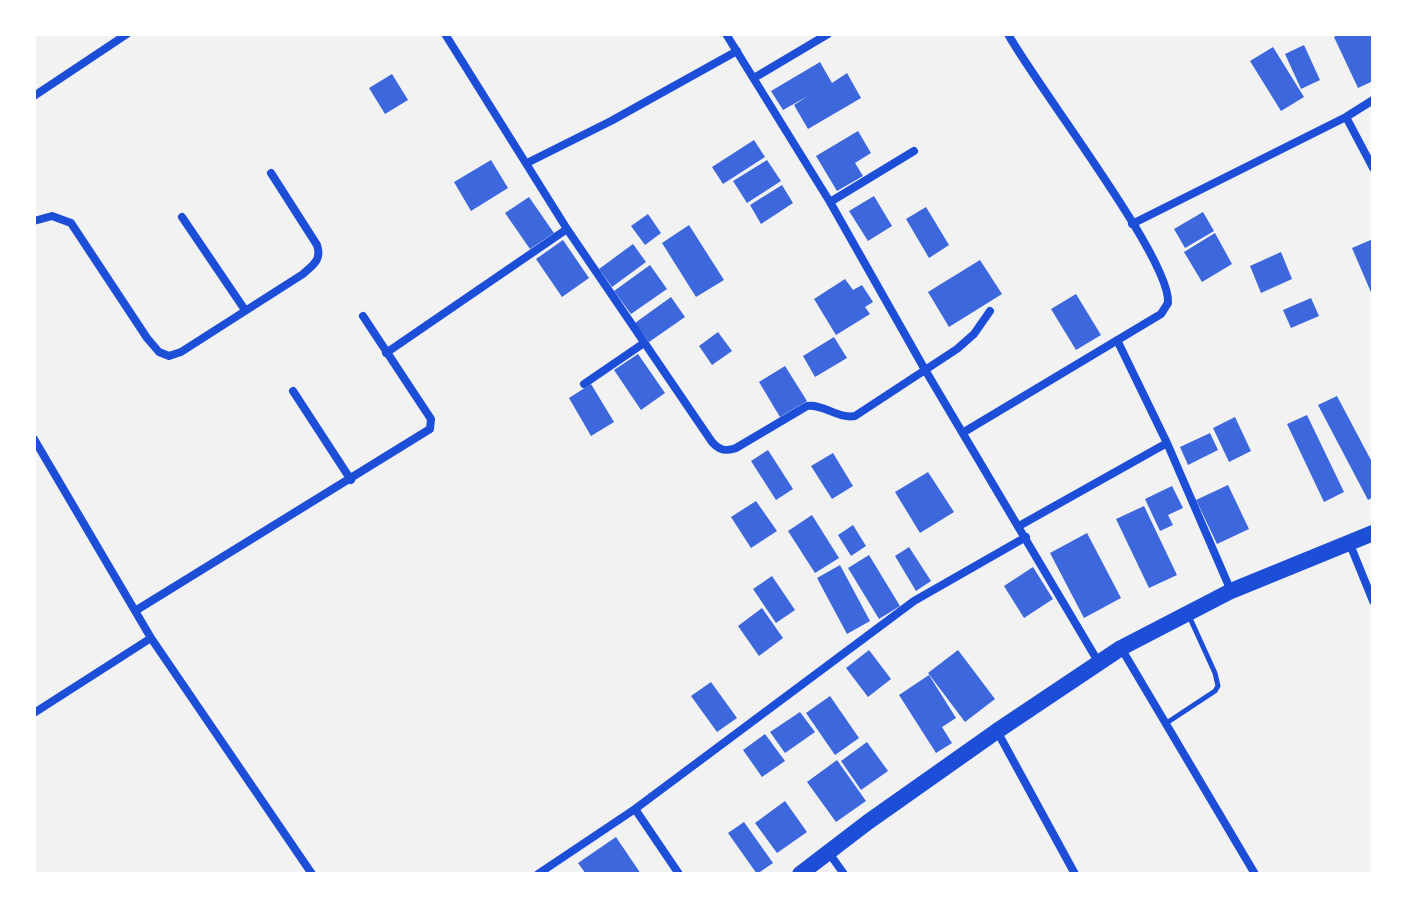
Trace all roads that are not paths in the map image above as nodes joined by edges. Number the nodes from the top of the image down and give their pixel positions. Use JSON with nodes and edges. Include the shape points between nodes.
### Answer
{"nodes":[{"id":1,"x":127,"y":34,"type":"edge"},
{"id":2,"x":445,"y":34,"type":"edge"},
{"id":3,"x":726,"y":34,"type":"edge"},
{"id":4,"x":828,"y":34,"type":"edge"},
{"id":5,"x":1008,"y":34,"type":"edge"},
{"id":6,"x":737,"y":51,"type":"junction"},
{"id":7,"x":754,"y":78,"type":"junction"},
{"id":8,"x":34,"y":83,"type":"edge"},
{"id":9,"x":37,"y":95,"type":"edge"},
{"id":10,"x":1373,"y":100,"type":"edge"},
{"id":11,"x":1346,"y":117,"type":"junction"},
{"id":12,"x":914,"y":151,"type":"dead end"},
{"id":13,"x":527,"y":163,"type":"junction"},
{"id":14,"x":1373,"y":168,"type":"edge"},
{"id":15,"x":271,"y":173,"type":"dead end"},
{"id":16,"x":830,"y":202,"type":"junction"},
{"id":17,"x":182,"y":217,"type":"dead end"},
{"id":18,"x":34,"y":221,"type":"edge"},
{"id":19,"x":1132,"y":224,"type":"junction"},
{"id":20,"x":567,"y":229,"type":"junction"},
{"id":21,"x":245,"y":310,"type":"junction"},
{"id":22,"x":990,"y":311,"type":"dead end"},
{"id":23,"x":363,"y":316,"type":"dead end"},
{"id":24,"x":1117,"y":340,"type":"junction"},
{"id":25,"x":644,"y":343,"type":"junction"},
{"id":26,"x":386,"y":353,"type":"junction"},
{"id":27,"x":924,"y":368,"type":"junction"},
{"id":28,"x":584,"y":384,"type":"dead end"},
{"id":29,"x":293,"y":391,"type":"dead end"},
{"id":30,"x":964,"y":432,"type":"junction"},
{"id":31,"x":34,"y":439,"type":"edge"},
{"id":32,"x":1167,"y":443,"type":"junction"},
{"id":33,"x":351,"y":480,"type":"junction"},
{"id":34,"x":1019,"y":526,"type":"junction"},
{"id":35,"x":1373,"y":533,"type":"edge"},
{"id":36,"x":1026,"y":537,"type":"junction"},
{"id":37,"x":1348,"y":541,"type":"junction"},
{"id":38,"x":1231,"y":591,"type":"junction"},
{"id":39,"x":1373,"y":601,"type":"edge"},
{"id":40,"x":135,"y":611,"type":"junction"},
{"id":41,"x":1186,"y":612,"type":"junction"},
{"id":42,"x":151,"y":638,"type":"junction"},
{"id":43,"x":1121,"y":648,"type":"junction"},
{"id":44,"x":1099,"y":663,"type":"junction"},
{"id":45,"x":34,"y":713,"type":"edge"},
{"id":46,"x":1164,"y":724,"type":"junction"},
{"id":47,"x":997,"y":731,"type":"junction"},
{"id":48,"x":635,"y":809,"type":"junction"},
{"id":49,"x":828,"y":852,"type":"junction"},
{"id":50,"x":312,"y":874,"type":"edge"},
{"id":51,"x":538,"y":874,"type":"edge"},
{"id":52,"x":679,"y":874,"type":"edge"},
{"id":53,"x":800,"y":874,"type":"edge"},
{"id":54,"x":844,"y":874,"type":"edge"},
{"id":55,"x":1075,"y":874,"type":"edge"},
{"id":56,"x":1255,"y":874,"type":"edge"}],
"edges":[{"from":1,"to":9,"type":"street"},
{"from":2,"to":13,"type":"street"},
{"from":3,"to":6,"type":"street"},
{"from":4,"to":7,"type":"street"},
{"from":5,"to":19,"type":"street"},
{"from":6,"to":7,"type":"street"},
{"from":6,"to":13,"type":"street"},
{"from":7,"to":16,"type":"street"},
{"from":8,"to":9,"type":"street"},
{"from":10,"to":11,"type":"street"},
{"from":11,"to":14,"type":"street"},
{"from":11,"to":19,"type":"street"},
{"from":12,"to":16,"type":"street"},
{"from":13,"to":20,"type":"street"},
{"from":15,"to":21,"type":"street","via":[[319,256],[303,274]]},
{"from":16,"to":27,"type":"street"},
{"from":17,"to":21,"type":"street"},
{"from":18,"to":21,"type":"street","via":[[52,216],[71,223],[163,355],[181,352]]},
{"from":19,"to":24,"type":"street","via":[[1165,285],[1168,303],[1161,314]]},
{"from":20,"to":25,"type":"street"},
{"from":20,"to":26,"type":"street"},
{"from":22,"to":27,"type":"street","via":[[966,342]]},
{"from":23,"to":26,"type":"street"},
{"from":24,"to":30,"type":"street"},
{"from":24,"to":32,"type":"street"},
{"from":25,"to":27,"type":"street","via":[[712,442],[729,451],[807,406],[855,416]]},
{"from":25,"to":28,"type":"street"},
{"from":26,"to":33,"type":"street","via":[[432,425]]},
{"from":27,"to":30,"type":"street"},
{"from":29,"to":33,"type":"street"},
{"from":30,"to":34,"type":"street"},
{"from":31,"to":40,"type":"street"},
{"from":32,"to":34,"type":"street"},
{"from":32,"to":38,"type":"street"},
{"from":33,"to":40,"type":"street"},
{"from":34,"to":36,"type":"street"},
{"from":35,"to":37,"type":"main road"},
{"from":36,"to":44,"type":"street"},
{"from":36,"to":48,"type":"street","via":[[914,601]]},
{"from":37,"to":38,"type":"main road"},
{"from":37,"to":39,"type":"street"},
{"from":38,"to":41,"type":"main road"},
{"from":40,"to":42,"type":"street"},
{"from":41,"to":43,"type":"main road"},
{"from":41,"to":46,"type":"lane","via":[[1218,686]]},
{"from":42,"to":45,"type":"street"},
{"from":42,"to":50,"type":"street"},
{"from":43,"to":44,"type":"main road"},
{"from":43,"to":46,"type":"street"},
{"from":44,"to":47,"type":"main road"},
{"from":46,"to":56,"type":"street"},
{"from":47,"to":49,"type":"main road"},
{"from":47,"to":55,"type":"street"},
{"from":48,"to":51,"type":"street"},
{"from":48,"to":52,"type":"street"},
{"from":49,"to":53,"type":"main road"},
{"from":49,"to":54,"type":"street"}]}
